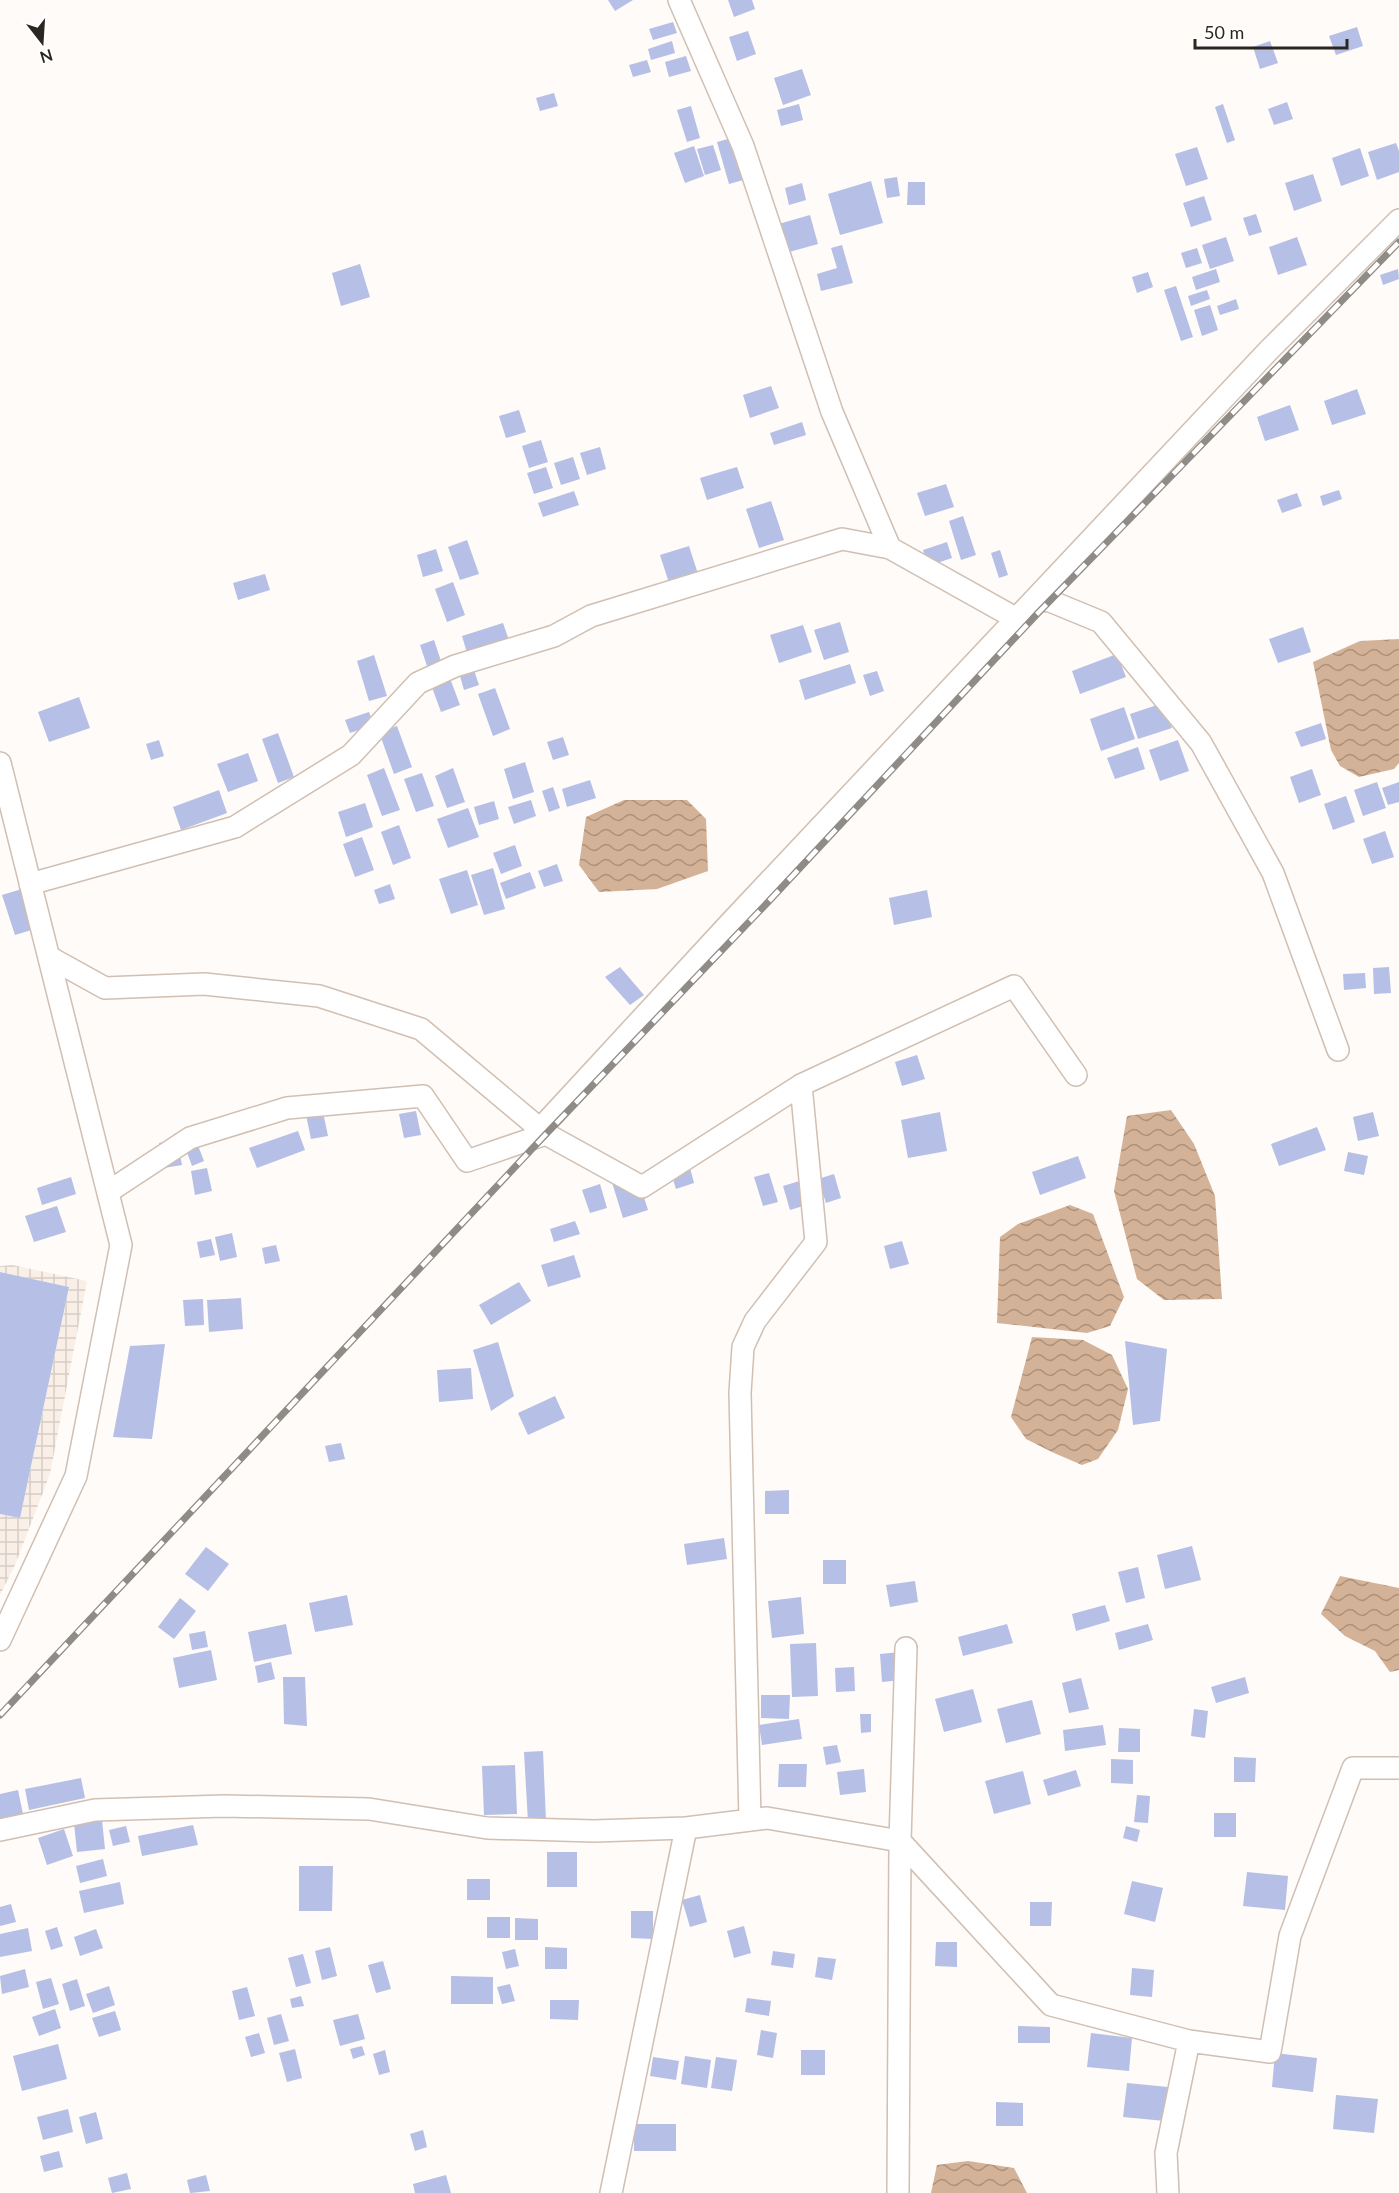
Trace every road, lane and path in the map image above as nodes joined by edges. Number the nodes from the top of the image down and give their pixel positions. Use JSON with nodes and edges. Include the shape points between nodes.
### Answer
{"nodes":[{"id":1,"x":679,"y":0,"type":"edge"},
{"id":2,"x":1399,"y":220,"type":"edge"},
{"id":3,"x":890,"y":548,"type":"junction"},
{"id":4,"x":1036,"y":599,"type":"junction"},
{"id":5,"x":1017,"y":619,"type":"junction"},
{"id":6,"x":0,"y":763,"type":"edge"},
{"id":7,"x":30,"y":884,"type":"junction"},
{"id":8,"x":49,"y":957,"type":"junction"},
{"id":9,"x":1338,"y":1050,"type":"dead end"},
{"id":10,"x":1076,"y":1075,"type":"dead end"},
{"id":11,"x":801,"y":1085,"type":"junction"},
{"id":12,"x":543,"y":1131,"type":"junction"},
{"id":13,"x":108,"y":1192,"type":"junction"},
{"id":14,"x":0,"y":1640,"type":"edge"},
{"id":15,"x":906,"y":1648,"type":"dead end"},
{"id":16,"x":1399,"y":1768,"type":"edge"},
{"id":17,"x":750,"y":1820,"type":"junction"},
{"id":18,"x":686,"y":1828,"type":"junction"},
{"id":19,"x":0,"y":1830,"type":"edge"},
{"id":20,"x":900,"y":1841,"type":"junction"},
{"id":21,"x":1190,"y":2041,"type":"junction"},
{"id":22,"x":611,"y":2193,"type":"edge"},
{"id":23,"x":898,"y":2193,"type":"edge"},
{"id":24,"x":1168,"y":2193,"type":"edge"}],
"edges":[{"from":1,"to":3,"type":"street","via":[[743,146],[832,412]]},
{"from":2,"to":4,"type":"street","via":[[1269,350]]},
{"from":3,"to":5,"type":"street"},
{"from":3,"to":7,"type":"street","via":[[842,539],[591,616],[554,636],[455,666],[418,682],[351,755],[235,827]]},
{"from":4,"to":5,"type":"street"},
{"from":4,"to":9,"type":"street","via":[[1101,622],[1201,742],[1273,873]]},
{"from":5,"to":12,"type":"street","via":[[730,923]]},
{"from":6,"to":7,"type":"street"},
{"from":7,"to":8,"type":"street"},
{"from":8,"to":12,"type":"street","via":[[105,988],[204,984],[319,996],[421,1029]]},
{"from":8,"to":13,"type":"street"},
{"from":10,"to":11,"type":"street","via":[[1014,986]]},
{"from":11,"to":12,"type":"street","via":[[642,1187]]},
{"from":11,"to":17,"type":"street","via":[[816,1242],[754,1321],[743,1347],[740,1394]]},
{"from":12,"to":13,"type":"street","via":[[467,1161],[423,1096],[287,1108],[190,1138]]},
{"from":13,"to":14,"type":"street","via":[[121,1245],[76,1476]]},
{"from":15,"to":20,"type":"street"},
{"from":16,"to":21,"type":"street","via":[[1353,1768],[1290,1936],[1270,2052]]},
{"from":17,"to":18,"type":"street"},
{"from":17,"to":20,"type":"street","via":[[767,1818]]},
{"from":18,"to":19,"type":"street","via":[[487,1828],[369,1809],[224,1806],[95,1810]]},
{"from":18,"to":22,"type":"street"},
{"from":20,"to":21,"type":"street","via":[[1051,2005]]},
{"from":20,"to":23,"type":"street"},
{"from":21,"to":24,"type":"street","via":[[1166,2153]]}]}
